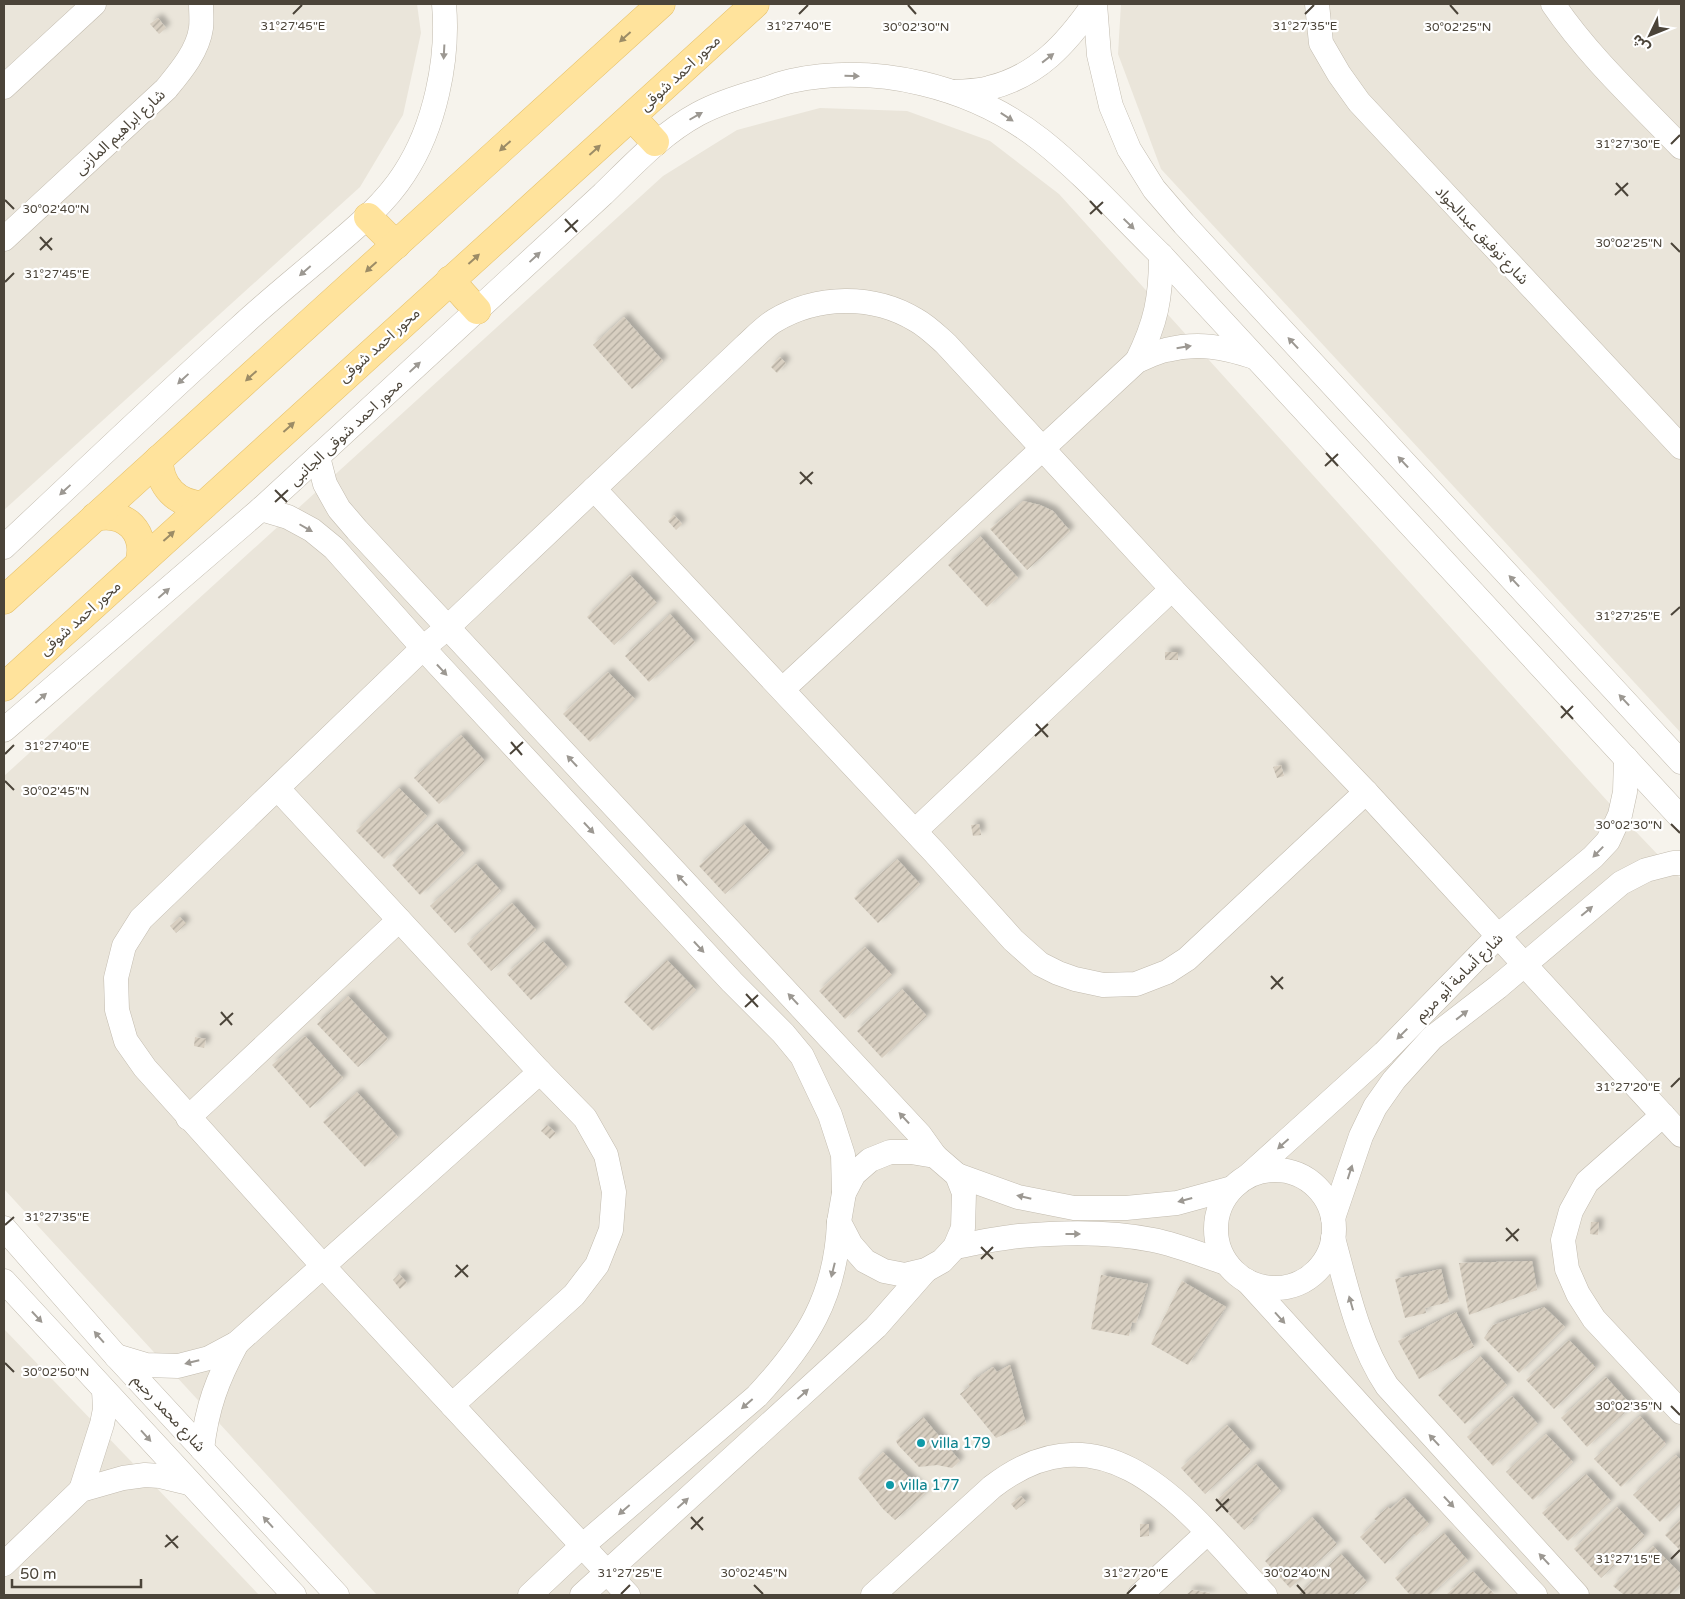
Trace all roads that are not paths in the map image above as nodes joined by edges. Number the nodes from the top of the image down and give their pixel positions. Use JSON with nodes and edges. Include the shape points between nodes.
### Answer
{"nodes":[{"id":1,"x":94,"y":4,"type":"edge"},
{"id":2,"x":201,"y":4,"type":"edge"},
{"id":3,"x":444,"y":4,"type":"edge"},
{"id":4,"x":661,"y":4,"type":"edge"},
{"id":5,"x":756,"y":4,"type":"edge"},
{"id":6,"x":1095,"y":4,"type":"edge"},
{"id":7,"x":1317,"y":4,"type":"edge"},
{"id":8,"x":1553,"y":4,"type":"edge"},
{"id":9,"x":4,"y":87,"type":"edge"},
{"id":10,"x":954,"y":92,"type":"junction"},
{"id":11,"x":632,"y":117,"type":"junction"},
{"id":12,"x":655,"y":142,"type":"junction"},
{"id":13,"x":1681,"y":147,"type":"edge"},
{"id":14,"x":368,"y":216,"type":"junction"},
{"id":15,"x":4,"y":239,"type":"edge"},
{"id":16,"x":396,"y":245,"type":"junction"},
{"id":17,"x":1161,"y":255,"type":"junction"},
{"id":18,"x":450,"y":280,"type":"junction"},
{"id":19,"x":477,"y":310,"type":"junction"},
{"id":20,"x":1256,"y":357,"type":"junction"},
{"id":21,"x":1137,"y":361,"type":"junction"},
{"id":22,"x":1681,"y":447,"type":"edge"},
{"id":23,"x":1044,"y":448,"type":"junction"},
{"id":24,"x":318,"y":456,"type":"junction"},
{"id":25,"x":159,"y":459,"type":"junction"},
{"id":26,"x":594,"y":489,"type":"junction"},
{"id":27,"x":204,"y":505,"type":"junction"},
{"id":28,"x":262,"y":510,"type":"junction"},
{"id":29,"x":95,"y":517,"type":"junction"},
{"id":30,"x":1476,"y":540,"type":"junction"},
{"id":31,"x":4,"y":547,"type":"edge"},
{"id":32,"x":139,"y":564,"type":"junction"},
{"id":33,"x":1448,"y":565,"type":"junction"},
{"id":34,"x":1172,"y":589,"type":"junction"},
{"id":35,"x":4,"y":600,"type":"edge"},
{"id":36,"x":447,"y":628,"type":"junction"},
{"id":37,"x":422,"y":648,"type":"junction"},
{"id":38,"x":4,"y":687,"type":"edge"},
{"id":39,"x":783,"y":689,"type":"junction"},
{"id":40,"x":1649,"y":726,"type":"junction"},
{"id":41,"x":4,"y":730,"type":"edge"},
{"id":42,"x":1681,"y":737,"type":"edge"},
{"id":43,"x":1626,"y":758,"type":"junction"},
{"id":44,"x":1681,"y":762,"type":"edge"},
{"id":45,"x":278,"y":789,"type":"junction"},
{"id":46,"x":1366,"y":792,"type":"junction"},
{"id":47,"x":1681,"y":818,"type":"edge"},
{"id":48,"x":915,"y":831,"type":"junction"},
{"id":49,"x":1681,"y":863,"type":"edge"},
{"id":50,"x":399,"y":920,"type":"junction"},
{"id":51,"x":1498,"y":936,"type":"junction"},
{"id":52,"x":1524,"y":964,"type":"junction"},
{"id":53,"x":540,"y":1072,"type":"junction"},
{"id":54,"x":1663,"y":1115,"type":"junction"},
{"id":55,"x":188,"y":1118,"type":"junction"},
{"id":56,"x":1681,"y":1135,"type":"edge"},
{"id":57,"x":935,"y":1156,"type":"junction"},
{"id":58,"x":957,"y":1175,"type":"junction"},
{"id":59,"x":1240,"y":1181,"type":"junction"},
{"id":60,"x":844,"y":1193,"type":"junction"},
{"id":61,"x":839,"y":1222,"type":"junction"},
{"id":62,"x":4,"y":1228,"type":"edge"},
{"id":63,"x":1333,"y":1228,"type":"junction"},
{"id":64,"x":955,"y":1247,"type":"junction"},
{"id":65,"x":1226,"y":1263,"type":"junction"},
{"id":66,"x":323,"y":1266,"type":"junction"},
{"id":67,"x":926,"y":1270,"type":"junction"},
{"id":68,"x":4,"y":1281,"type":"edge"},
{"id":69,"x":1247,"y":1282,"type":"junction"},
{"id":70,"x":237,"y":1343,"type":"junction"},
{"id":71,"x":116,"y":1356,"type":"junction"},
{"id":72,"x":104,"y":1390,"type":"junction"},
{"id":73,"x":452,"y":1405,"type":"junction"},
{"id":74,"x":1681,"y":1412,"type":"edge"},
{"id":75,"x":202,"y":1449,"type":"junction"},
{"id":76,"x":189,"y":1483,"type":"junction"},
{"id":77,"x":81,"y":1490,"type":"junction"},
{"id":78,"x":1207,"y":1533,"type":"junction"},
{"id":79,"x":582,"y":1547,"type":"junction"},
{"id":80,"x":292,"y":1548,"type":"junction"},
{"id":81,"x":4,"y":1564,"type":"edge"},
{"id":82,"x":272,"y":1570,"type":"junction"},
{"id":83,"x":606,"y":1573,"type":"junction"},
{"id":84,"x":294,"y":1595,"type":"edge"},
{"id":85,"x":337,"y":1595,"type":"edge"},
{"id":86,"x":530,"y":1595,"type":"edge"},
{"id":87,"x":582,"y":1595,"type":"edge"},
{"id":88,"x":628,"y":1595,"type":"edge"},
{"id":89,"x":873,"y":1595,"type":"edge"},
{"id":90,"x":1140,"y":1595,"type":"edge"},
{"id":91,"x":1264,"y":1595,"type":"edge"},
{"id":92,"x":1535,"y":1595,"type":"edge"},
{"id":93,"x":1576,"y":1595,"type":"edge"}],
"edges":[{"from":1,"to":9,"type":"street"},
{"from":2,"to":15,"type":"street","name":"شارع ابراهيم المازنى","via":[[201,29],[182,70],[166,89]]},
{"from":3,"to":14,"type":"street","one_way":true,"via":[[441,79],[425,131],[404,175]]},
{"from":4,"to":16,"type":"main road","one_way":true},
{"from":5,"to":11,"type":"main road","name":"محور احمد شوقى"},
{"from":10,"to":6,"type":"street","one_way":true,"via":[[989,88],[1022,76],[1050,57]]},
{"from":30,"to":6,"type":"street","one_way":true,"via":[[1154,189],[1129,149],[1111,106],[1099,55]]},
{"from":7,"to":22,"type":"street","name":"شارع توفيق عبدالجواد","via":[[1321,43],[1359,102]]},
{"from":8,"to":13,"type":"street","via":[[1619,83]]},
{"from":12,"to":10,"type":"street","name":"محور احمد شوقى الجانبى","one_way":true,"via":[[699,114],[743,95],[791,81],[841,75],[892,78]]},
{"from":10,"to":17,"type":"street","one_way":true,"via":[[1000,113],[1041,140]]},
{"from":11,"to":12,"type":"main road"},
{"from":18,"to":11,"type":"main road","name":"محور احمد شوقى","one_way":true},
{"from":19,"to":12,"type":"street","name":"محور احمد شوقى الجانبى","one_way":true,"via":[[604,194]]},
{"from":14,"to":16,"type":"main road"},
{"from":14,"to":31,"type":"street","one_way":true,"via":[[239,327]]},
{"from":16,"to":25,"type":"main road","one_way":true},
{"from":17,"to":20,"type":"street"},
{"from":17,"to":21,"type":"street","via":[[1162,283],[1158,310]]},
{"from":18,"to":19,"type":"main road"},
{"from":27,"to":18,"type":"main road","name":"محور احمد شوقى","one_way":true},
{"from":24,"to":19,"type":"street","name":"محور احمد شوقى الجانبى","one_way":true},
{"from":21,"to":20,"type":"street","one_way":true,"via":[[1166,350],[1196,345],[1227,348]]},
{"from":20,"to":33,"type":"street"},
{"from":21,"to":23,"type":"street"},
{"from":23,"to":26,"type":"street","via":[[946,344],[917,320],[882,305],[845,300],[808,306],[773,322]]},
{"from":23,"to":34,"type":"street"},
{"from":23,"to":39,"type":"street"},
{"from":24,"to":28,"type":"street","name":"محور احمد شوقى الجانبى"},
{"from":24,"to":36,"type":"street","via":[[325,484],[339,509]]},
{"from":25,"to":27,"type":"main road","via":[[160,475],[174,495],[188,503]]},
{"from":25,"to":29,"type":"main road"},
{"from":26,"to":36,"type":"street"},
{"from":26,"to":39,"type":"street"},
{"from":32,"to":27,"type":"main road","name":"محور احمد شوقى","one_way":true},
{"from":28,"to":37,"type":"street","one_way":true,"via":[[288,517],[312,530],[334,548]]},
{"from":41,"to":28,"type":"street","name":"محور احمد شوقى الجانبى","one_way":true},
{"from":29,"to":32,"type":"main road","via":[[112,516],[129,523],[142,546]]},
{"from":29,"to":35,"type":"main road"},
{"from":30,"to":33,"type":"street"},
{"from":40,"to":30,"type":"street","one_way":true},
{"from":32,"to":38,"type":"main road","name":"محور احمد شوقى"},
{"from":33,"to":43,"type":"street"},
{"from":34,"to":46,"type":"street"},
{"from":34,"to":48,"type":"street"},
{"from":36,"to":37,"type":"street"},
{"from":57,"to":36,"type":"street","one_way":true,"via":[[920,1135]]},
{"from":37,"to":45,"type":"street"},
{"from":37,"to":60,"type":"street","one_way":true,"via":[[802,1056],[830,1115],[843,1155]]},
{"from":39,"to":48,"type":"street"},
{"from":40,"to":42,"type":"street","via":[[1670,736]]},
{"from":40,"to":44,"type":"street"},
{"from":43,"to":47,"type":"street"},
{"from":43,"to":51,"type":"street","name":"شارع أسامة أبو مريم","one_way":true,"via":[[1625,792],[1620,815],[1608,841],[1593,858]]},
{"from":45,"to":50,"type":"street"},
{"from":45,"to":55,"type":"street","via":[[141,919],[124,946],[116,978],[116,1010],[126,1041]]},
{"from":46,"to":48,"type":"street","via":[[1187,959],[1167,972],[1136,984],[1103,985],[1075,979],[1040,964],[1013,940]]},
{"from":46,"to":51,"type":"street"},
{"from":52,"to":49,"type":"street","name":"شارع أسامة أبو مريم","one_way":true,"via":[[1621,883],[1646,870]]},
{"from":50,"to":53,"type":"street"},
{"from":50,"to":55,"type":"street"},
{"from":51,"to":52,"type":"street"},
{"from":51,"to":59,"type":"street","name":"شارع أسامة أبو مريم","one_way":true,"via":[[1384,1052]]},
{"from":52,"to":54,"type":"street"},
{"from":63,"to":52,"type":"street","name":"شارع أسامة أبو مريم","one_way":true,"via":[[1361,1136],[1375,1107],[1394,1080],[1432,1038]]},
{"from":53,"to":66,"type":"street"},
{"from":53,"to":73,"type":"street","via":[[586,1118],[606,1155],[614,1192],[611,1230],[597,1265],[574,1295]]},
{"from":54,"to":56,"type":"street"},
{"from":54,"to":74,"type":"street","via":[[1587,1182],[1571,1212],[1563,1240],[1568,1269],[1578,1294],[1594,1319]]},
{"from":55,"to":66,"type":"street"},
{"from":57,"to":58,"type":"street"},
{"from":57,"to":60,"type":"street","via":[[890,1152],[870,1160],[854,1174]]},
{"from":59,"to":58,"type":"street","name":"شارع أسامة أبو مريم","one_way":true,"via":[[1178,1202],[1126,1208],[1074,1208],[1018,1197]]},
{"from":58,"to":64,"type":"street","via":[[964,1193],[963,1228]]},
{"from":59,"to":63,"type":"street","via":[[1270,1170],[1291,1172],[1311,1182],[1325,1198]]},
{"from":59,"to":65,"type":"street","via":[[1220,1204],[1215,1224],[1217,1244]]},
{"from":60,"to":61,"type":"street"},
{"from":61,"to":67,"type":"street","via":[[851,1246],[865,1261],[884,1272],[905,1275]]},
{"from":61,"to":79,"type":"street","one_way":true,"via":[[838,1250],[829,1287],[816,1317],[793,1355],[757,1396]]},
{"from":71,"to":62,"type":"street","name":"شارع محمد رحيم","one_way":true},
{"from":63,"to":69,"type":"street","via":[[1328,1256],[1317,1271],[1302,1282],[1284,1288],[1265,1288]]},
{"from":93,"to":63,"type":"street","one_way":true,"via":[[1387,1386],[1365,1346]]},
{"from":64,"to":65,"type":"street","one_way":true,"via":[[1018,1236],[1072,1233],[1124,1236],[1153,1240]]},
{"from":64,"to":67,"type":"street","via":[[942,1261]]},
{"from":65,"to":69,"type":"street"},
{"from":66,"to":70,"type":"street"},
{"from":66,"to":73,"type":"street"},
{"from":83,"to":67,"type":"street","one_way":true,"via":[[876,1328]]},
{"from":68,"to":72,"type":"street","one_way":true},
{"from":69,"to":92,"type":"street","one_way":true},
{"from":70,"to":71,"type":"street","one_way":true,"via":[[209,1358],[178,1366],[146,1365]]},
{"from":70,"to":75,"type":"street","via":[[213,1394]]},
{"from":71,"to":75,"type":"street","name":"شارع محمد رحيم"},
{"from":72,"to":76,"type":"street","one_way":true},
{"from":72,"to":77,"type":"street","via":[[102,1424]]},
{"from":73,"to":79,"type":"street"},
{"from":80,"to":75,"type":"street","name":"شارع محمد رحيم","one_way":true},
{"from":76,"to":77,"type":"street","via":[[145,1475]]},
{"from":76,"to":82,"type":"street"},
{"from":77,"to":81,"type":"street"},
{"from":78,"to":89,"type":"street","via":[[1153,1482],[1126,1466],[1092,1455],[1060,1455],[1036,1461],[1004,1477]]},
{"from":78,"to":90,"type":"street"},
{"from":78,"to":91,"type":"street"},
{"from":79,"to":83,"type":"street"},
{"from":79,"to":86,"type":"street"},
{"from":80,"to":82,"type":"street"},
{"from":80,"to":85,"type":"street","name":"شارع محمد رحيم"},
{"from":82,"to":84,"type":"street"},
{"from":83,"to":87,"type":"street"},
{"from":83,"to":88,"type":"street"}]}
